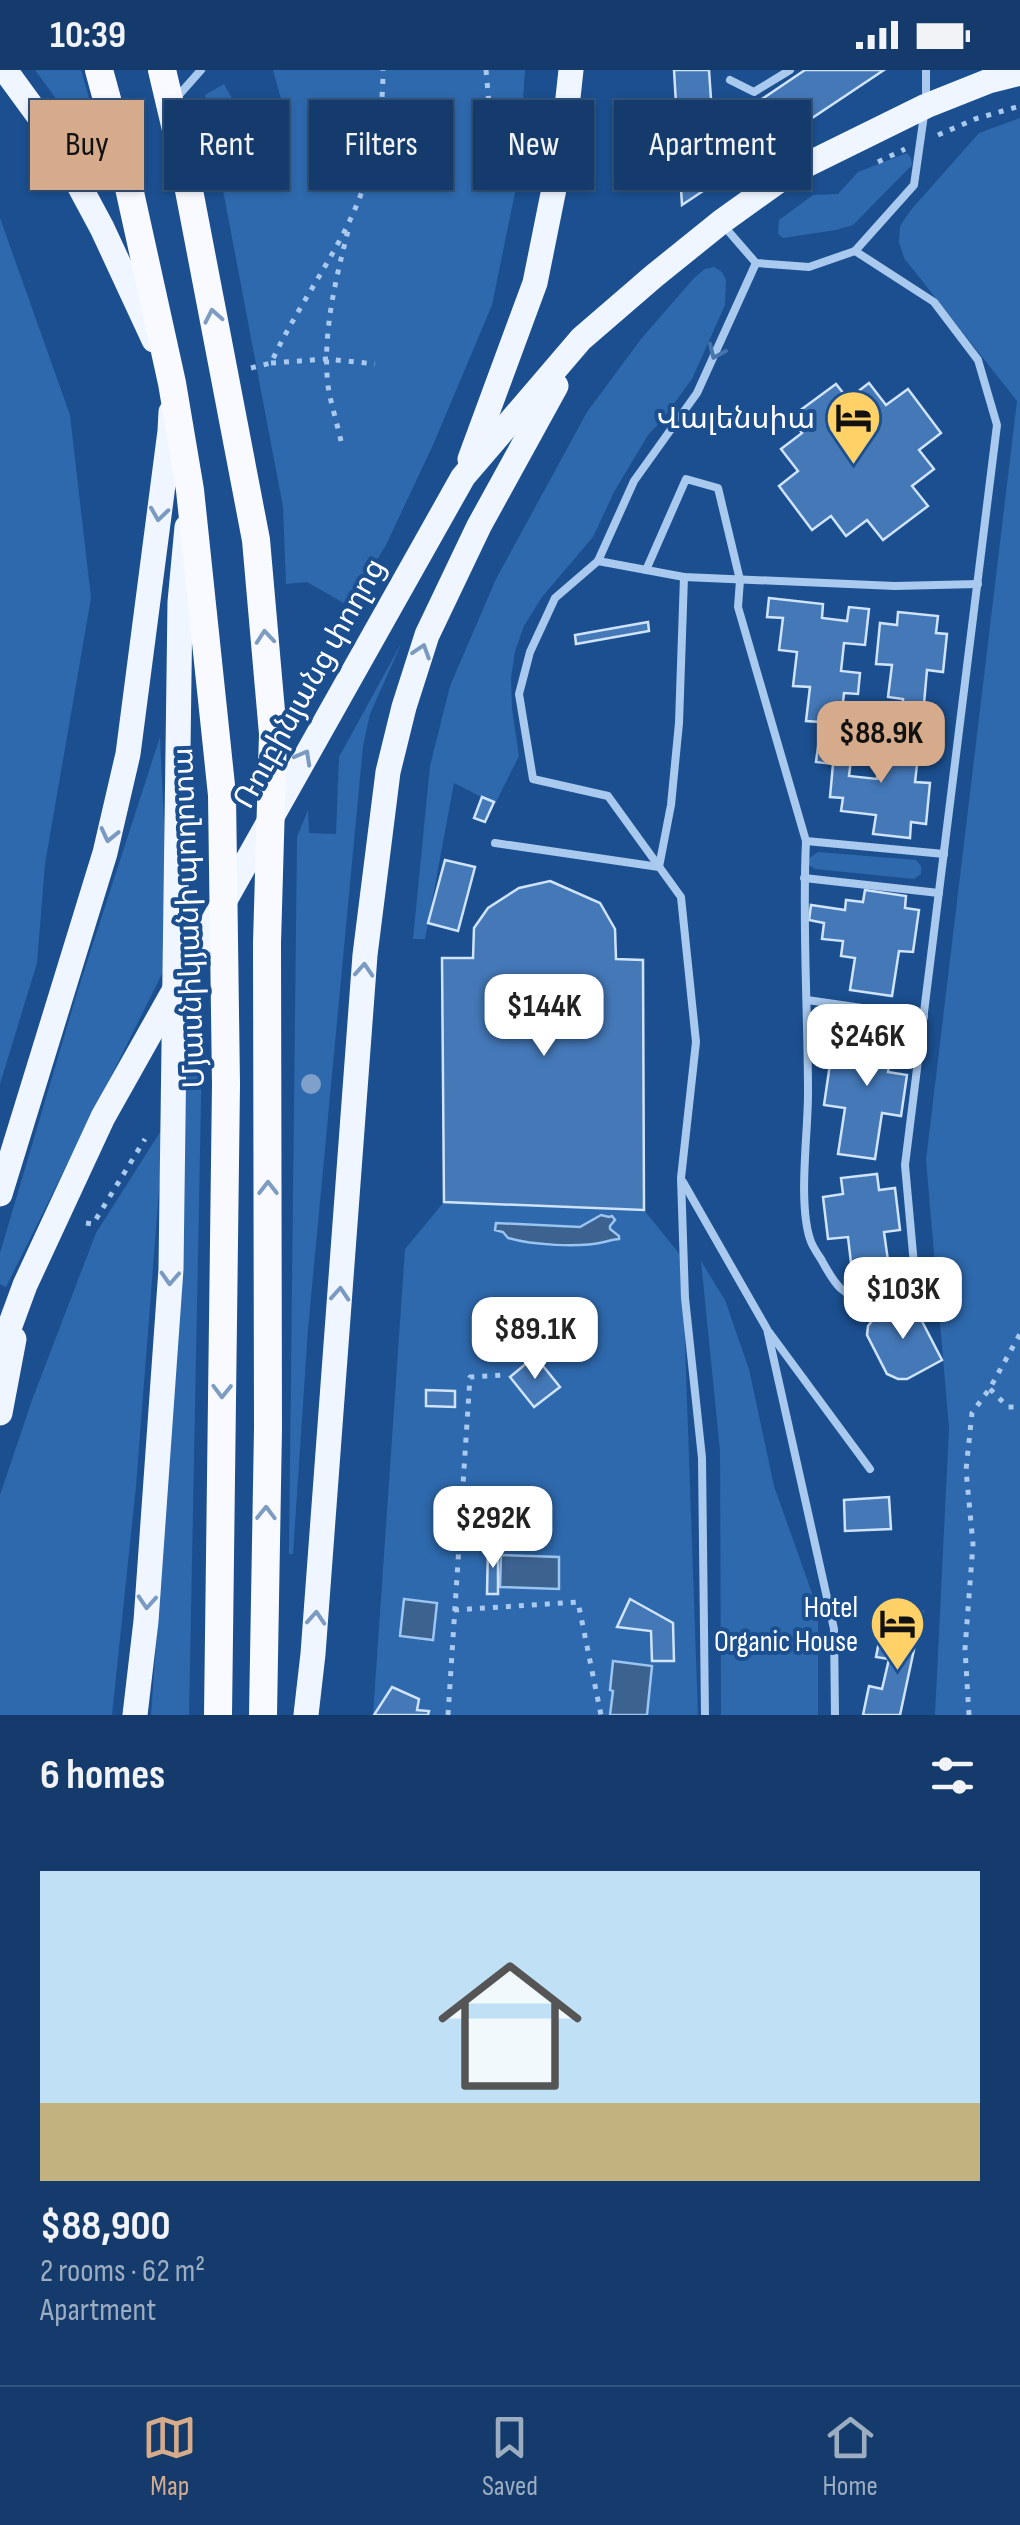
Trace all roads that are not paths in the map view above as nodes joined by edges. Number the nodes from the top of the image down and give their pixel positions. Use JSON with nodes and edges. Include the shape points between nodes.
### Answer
{"nodes":[{"id":1,"x":5,"y":70,"type":"edge"},
{"id":2,"x":99,"y":70,"type":"edge"},
{"id":3,"x":162,"y":70,"type":"edge"},
{"id":4,"x":201,"y":70,"type":"edge"},
{"id":5,"x":571,"y":70,"type":"edge"},
{"id":6,"x":790,"y":70,"type":"edge"},
{"id":7,"x":926,"y":70,"type":"edge"},
{"id":8,"x":1020,"y":73,"type":"edge"},
{"id":9,"x":730,"y":80,"type":"dead end"},
{"id":10,"x":170,"y":100,"type":"edge"},
{"id":11,"x":175,"y":100,"type":"edge"},
{"id":12,"x":926,"y":106,"type":"junction"},
{"id":13,"x":188,"y":190,"type":"edge"},
{"id":14,"x":720,"y":222,"type":"junction"},
{"id":15,"x":855,"y":251,"type":"junction"},
{"id":16,"x":756,"y":264,"type":"junction"},
{"id":17,"x":582,"y":339,"type":"junction"},
{"id":18,"x":172,"y":382,"type":"junction"},
{"id":19,"x":463,"y":478,"type":"junction"},
{"id":20,"x":190,"y":490,"type":"junction"},
{"id":21,"x":598,"y":561,"type":"junction"},
{"id":22,"x":646,"y":570,"type":"junction"},
{"id":23,"x":684,"y":578,"type":"junction"},
{"id":24,"x":740,"y":580,"type":"junction"},
{"id":25,"x":978,"y":584,"type":"junction"},
{"id":26,"x":806,"y":840,"type":"junction"},
{"id":27,"x":495,"y":844,"type":"dead end"},
{"id":28,"x":944,"y":854,"type":"junction"},
{"id":29,"x":659,"y":867,"type":"junction"},
{"id":30,"x":804,"y":878,"type":"junction"},
{"id":31,"x":939,"y":893,"type":"junction"},
{"id":32,"x":808,"y":1000,"type":"junction"},
{"id":33,"x":924,"y":1017,"type":"junction"},
{"id":34,"x":681,"y":1178,"type":"junction"},
{"id":35,"x":0,"y":1194,"type":"edge"},
{"id":36,"x":914,"y":1270,"type":"junction"},
{"id":37,"x":25,"y":1285,"type":"junction"},
{"id":38,"x":917,"y":1298,"type":"dead end"},
{"id":39,"x":767,"y":1329,"type":"junction"},
{"id":40,"x":0,"y":1353,"type":"edge"},
{"id":41,"x":0,"y":1412,"type":"edge"},
{"id":42,"x":870,"y":1468,"type":"dead end"},
{"id":43,"x":135,"y":1715,"type":"edge"},
{"id":44,"x":218,"y":1715,"type":"edge"},
{"id":45,"x":263,"y":1715,"type":"edge"},
{"id":46,"x":306,"y":1715,"type":"edge"},
{"id":47,"x":705,"y":1715,"type":"edge"},
{"id":48,"x":835,"y":1715,"type":"edge"}],
"edges":[{"from":1,"to":18,"type":"main road","via":[[52,133]]},
{"from":2,"to":18,"type":"highway","name":"Մյասնիկյանի պողոտա"},
{"from":3,"to":10,"type":"highway"},
{"from":4,"to":11,"type":"lane"},
{"from":5,"to":19,"type":"main road","via":[[535,283]]},
{"from":6,"to":9,"type":"lane","via":[[754,92]]},
{"from":7,"to":12,"type":"lane"},
{"from":8,"to":12,"type":"main road"},
{"from":12,"to":14,"type":"main road","via":[[788,174]]},
{"from":12,"to":15,"type":"lane","via":[[914,185]]},
{"from":45,"to":13,"type":"highway","one_way":true,"via":[[273,734],[256,540]]},
{"from":14,"to":16,"type":"lane"},
{"from":14,"to":17,"type":"main road"},
{"from":15,"to":16,"type":"lane","via":[[809,267]]},
{"from":15,"to":25,"type":"lane","via":[[934,302],[978,360],[997,425]]},
{"from":16,"to":21,"type":"lane","one_way":true,"via":[[697,393],[634,481]]},
{"from":17,"to":19,"type":"main road","name":"Ռուբինյանց փողոց"},
{"from":46,"to":17,"type":"main road","one_way":true,"via":[[364,955],[388,772],[428,635],[479,526]]},
{"from":18,"to":20,"type":"highway","name":"Մյասնիկյանի պողոտա"},
{"from":18,"to":35,"type":"main road","one_way":true,"via":[[128,754],[105,853]]},
{"from":37,"to":19,"type":"main road","name":"Ռուբինյանց փողոց","one_way":true,"via":[[103,1117]]},
{"from":20,"to":43,"type":"main road","one_way":true,"via":[[180,602],[171,1269]]},
{"from":20,"to":44,"type":"highway","name":"Մյասնիկյանի պողոտա","one_way":true,"via":[[222,814],[226,1084]]},
{"from":21,"to":22,"type":"lane"},
{"from":21,"to":29,"type":"lane","via":[[555,598],[530,652],[519,694],[533,779],[608,796]]},
{"from":22,"to":23,"type":"lane"},
{"from":22,"to":24,"type":"lane","via":[[686,479],[718,488]]},
{"from":23,"to":24,"type":"lane"},
{"from":23,"to":29,"type":"lane","via":[[672,805]]},
{"from":24,"to":25,"type":"lane"},
{"from":24,"to":26,"type":"lane","via":[[738,608]]},
{"from":25,"to":28,"type":"lane"},
{"from":26,"to":28,"type":"lane"},
{"from":26,"to":30,"type":"lane"},
{"from":27,"to":29,"type":"lane"},
{"from":28,"to":31,"type":"lane"},
{"from":29,"to":34,"type":"lane","via":[[681,897],[696,1042]]},
{"from":30,"to":31,"type":"lane"},
{"from":30,"to":32,"type":"lane"},
{"from":31,"to":33,"type":"lane"},
{"from":32,"to":33,"type":"lane"},
{"from":32,"to":36,"type":"lane","via":[[810,1240],[834,1282],[852,1297],[895,1290]]},
{"from":33,"to":36,"type":"lane","via":[[906,1165]]},
{"from":34,"to":39,"type":"lane"},
{"from":34,"to":47,"type":"lane","via":[[702,1458]]},
{"from":36,"to":38,"type":"lane"},
{"from":37,"to":40,"type":"main road","name":"Ռուբինյանց փողոց"},
{"from":37,"to":41,"type":"main road"},
{"from":39,"to":42,"type":"lane"},
{"from":39,"to":48,"type":"lane","via":[[834,1629]]}]}
